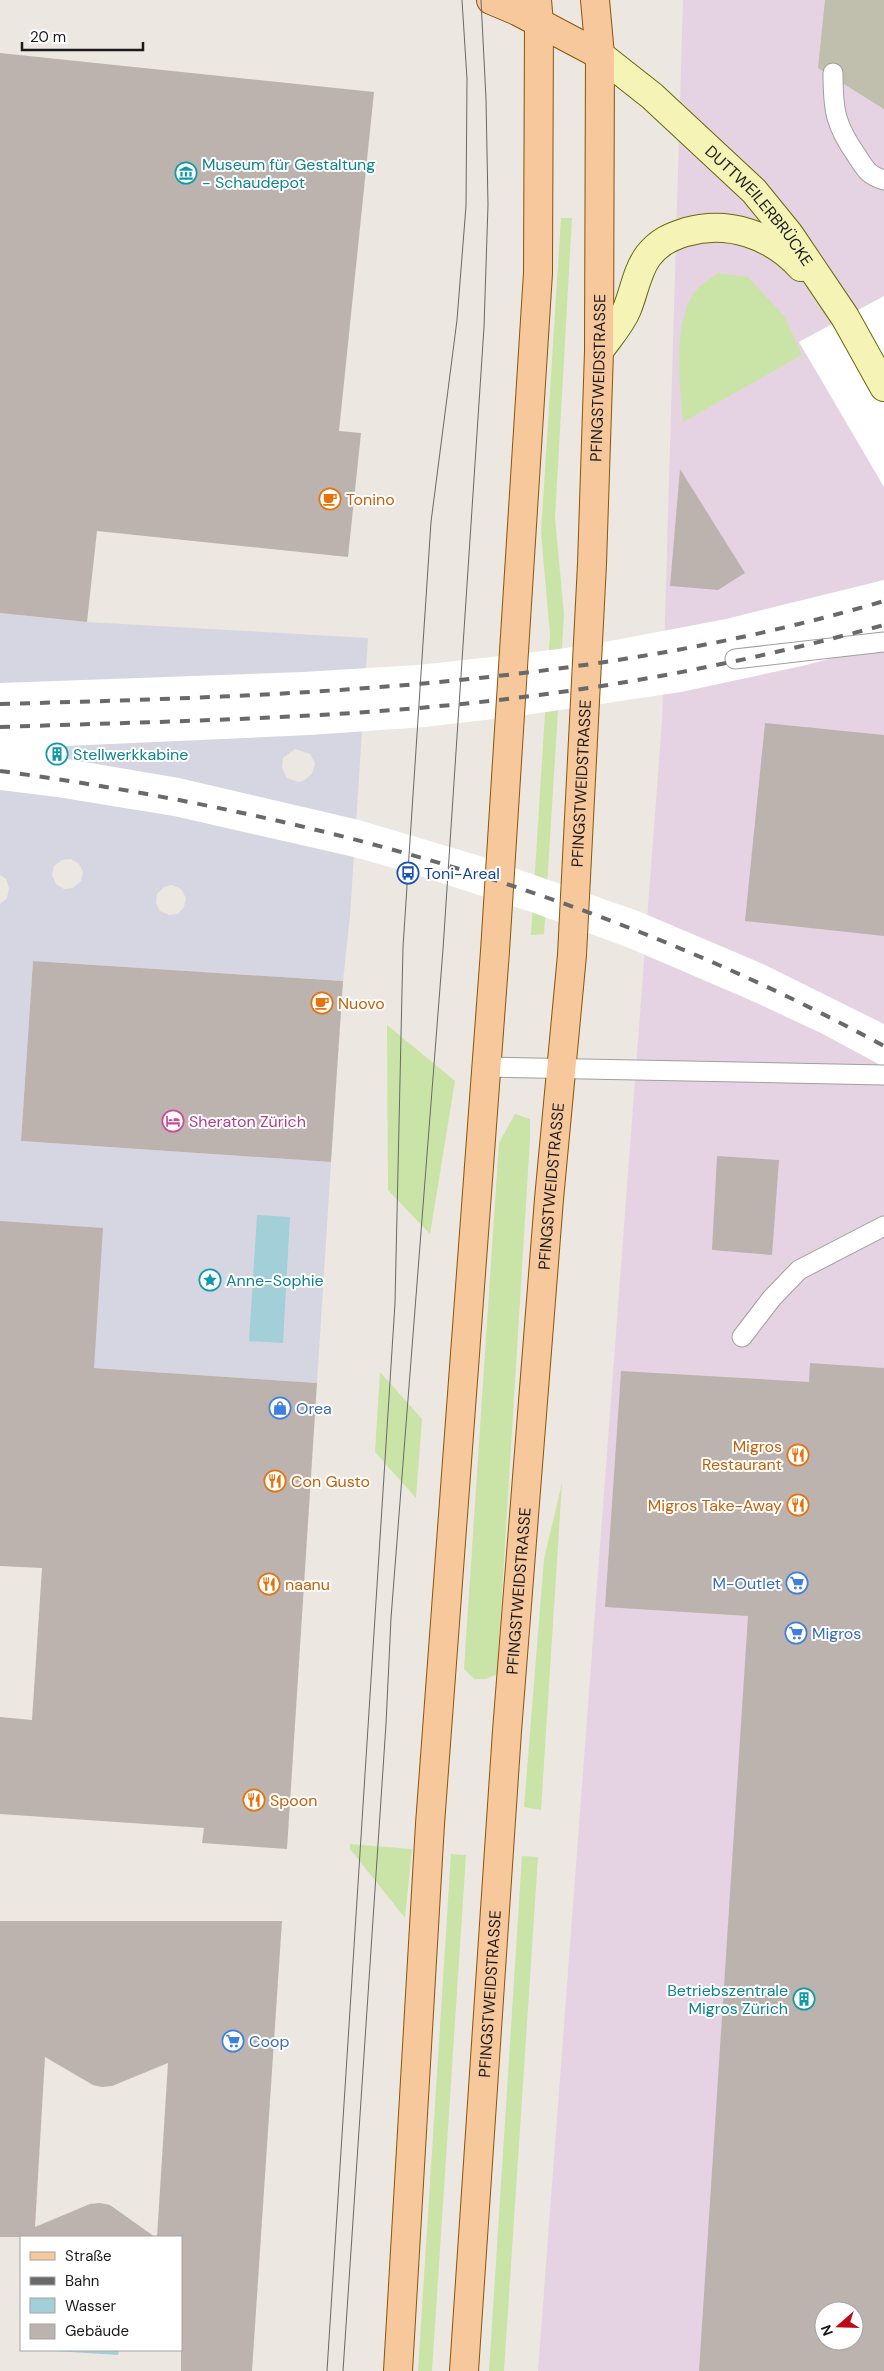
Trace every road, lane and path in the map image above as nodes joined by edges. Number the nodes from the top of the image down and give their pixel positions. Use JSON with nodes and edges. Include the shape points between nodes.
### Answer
{"nodes":[{"id":1,"x":491,"y":0,"type":"edge"},
{"id":2,"x":595,"y":0,"type":"edge"},
{"id":3,"x":538,"y":11,"type":"edge"},
{"id":4,"x":600,"y":55,"type":"junction"},
{"id":5,"x":833,"y":72,"type":"dead end"},
{"id":6,"x":884,"y":180,"type":"edge"},
{"id":7,"x":845,"y":317,"type":"junction"},
{"id":8,"x":598,"y":350,"type":"junction"},
{"id":9,"x":884,"y":387,"type":"edge"},
{"id":10,"x":884,"y":642,"type":"edge"},
{"id":11,"x":735,"y":659,"type":"dead end"},
{"id":12,"x":486,"y":1066,"type":"junction"},
{"id":13,"x":561,"y":1068,"type":"junction"},
{"id":14,"x":884,"y":1075,"type":"edge"},
{"id":15,"x":884,"y":1226,"type":"edge"},
{"id":16,"x":742,"y":1337,"type":"dead end"},
{"id":17,"x":398,"y":2371,"type":"edge"},
{"id":18,"x":464,"y":2371,"type":"edge"}],
"edges":[{"from":1,"to":3,"type":"main road"},
{"from":2,"to":4,"type":"main road","name":"PFINGSTWEIDSTRASSE"},
{"from":3,"to":4,"type":"main road"},
{"from":3,"to":12,"type":"main road","via":[[538,273]]},
{"from":4,"to":7,"type":"street","name":"DUTTWEILERBRÜCKE","via":[[658,101],[754,191],[789,234]]},
{"from":4,"to":8,"type":"main road","name":"PFINGSTWEIDSTRASSE"},
{"from":5,"to":6,"type":"lane","via":[[833,102],[842,134],[870,176]]},
{"from":7,"to":8,"type":"street","via":[[788,253],[765,239],[725,227],[697,229],[670,237],[657,245],[647,258],[626,311]]},
{"from":7,"to":9,"type":"street","name":"DUTTWEILERBRÜCKE"},
{"from":8,"to":13,"type":"main road","name":"PFINGSTWEIDSTRASSE","via":[[592,564],[572,955]]},
{"from":10,"to":11,"type":"lane"},
{"from":12,"to":13,"type":"lane"},
{"from":12,"to":17,"type":"main road","via":[[432,1804]]},
{"from":13,"to":14,"type":"lane"},
{"from":13,"to":18,"type":"main road","name":"PFINGSTWEIDSTRASSE","via":[[507,1731]]},
{"from":15,"to":16,"type":"lane","via":[[799,1270]]}]}
